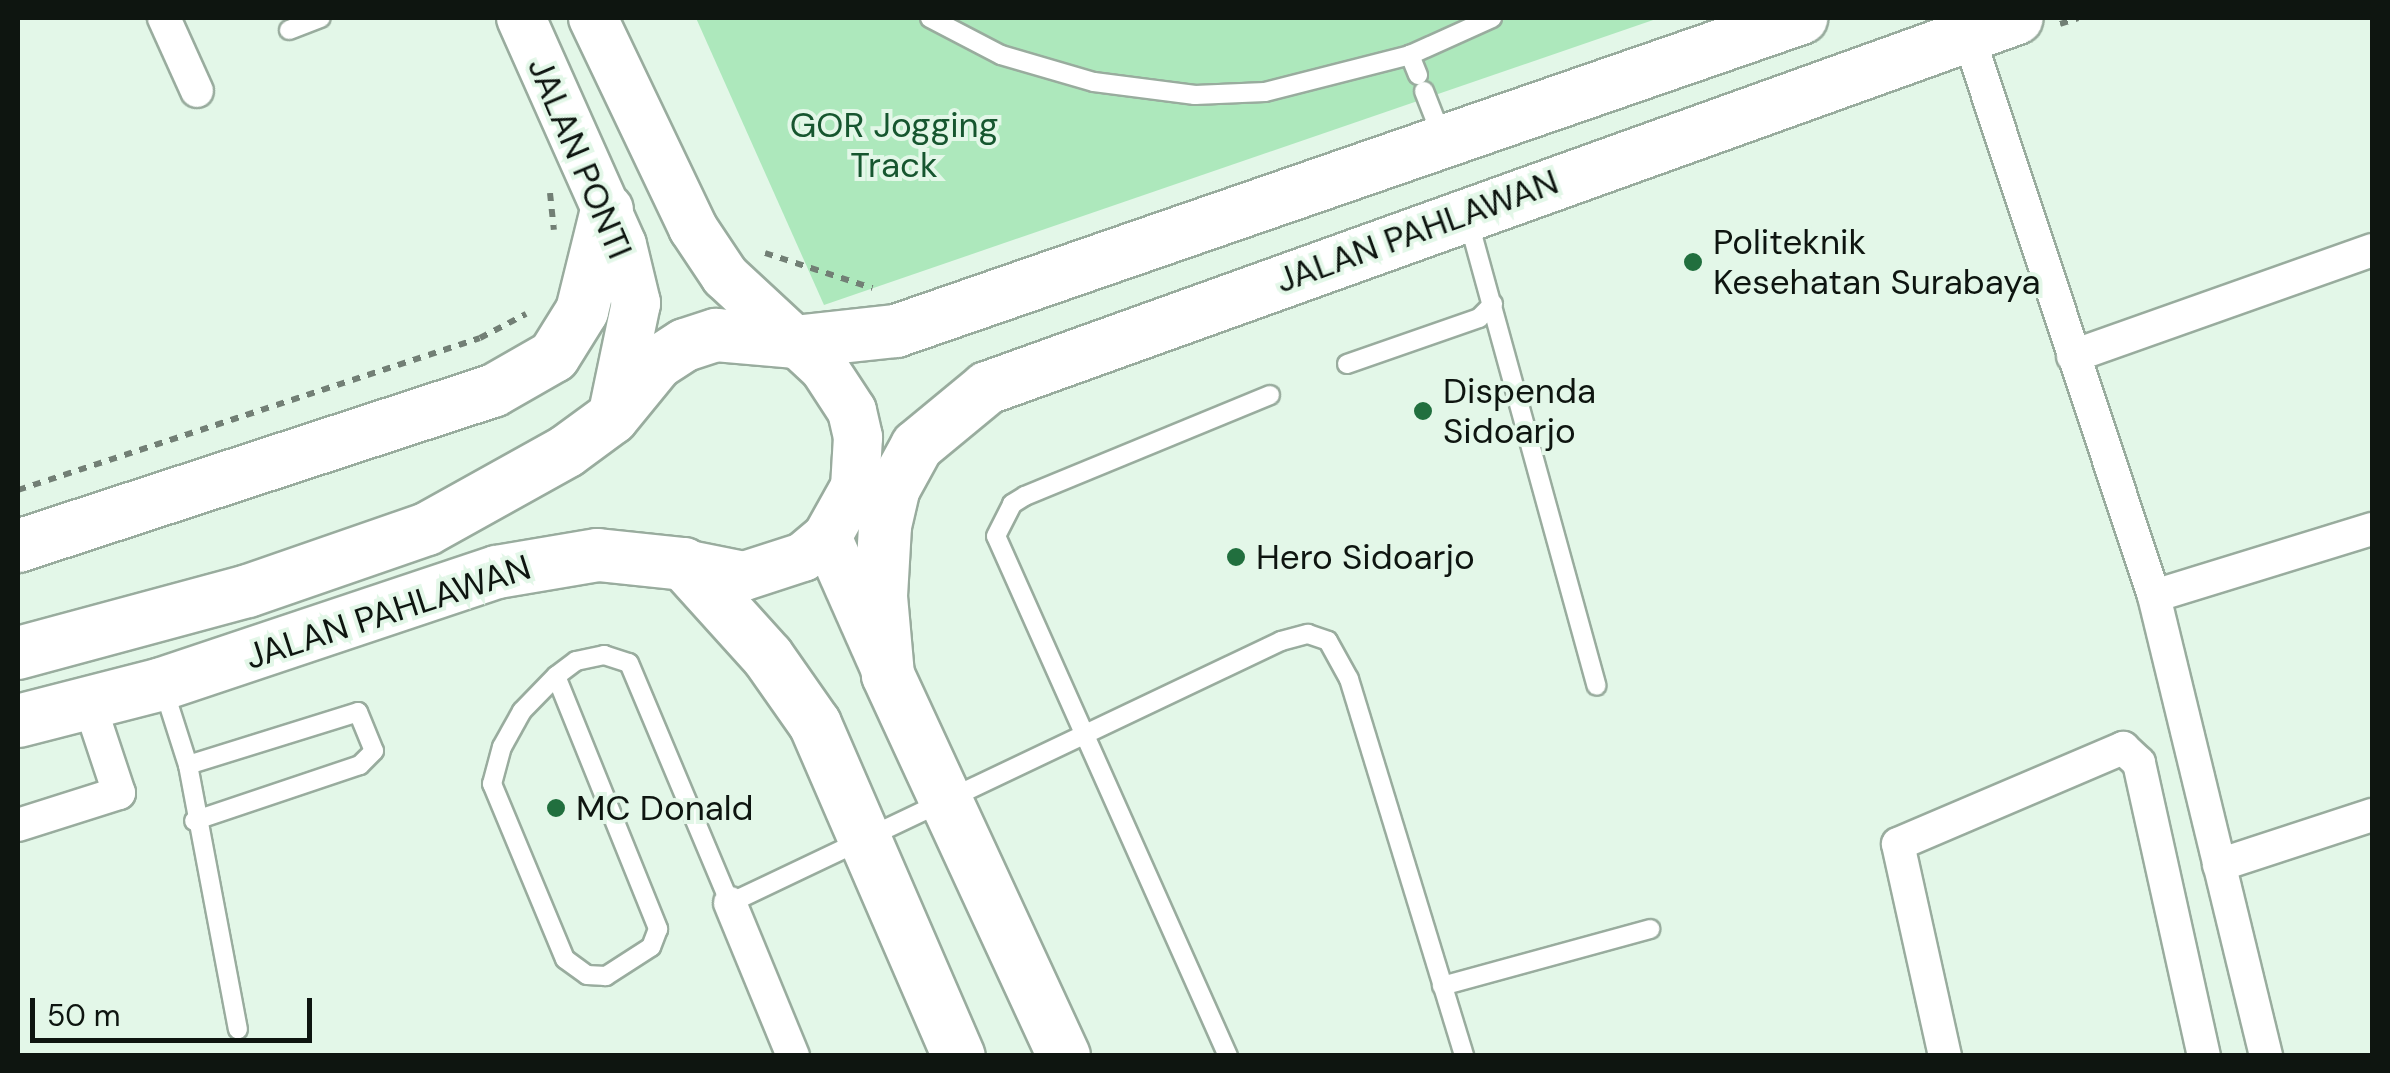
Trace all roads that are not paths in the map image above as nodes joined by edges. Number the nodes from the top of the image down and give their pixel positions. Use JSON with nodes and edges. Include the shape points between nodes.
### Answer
{"nodes":[{"id":1,"x":164,"y":18,"type":"edge"},
{"id":2,"x":321,"y":18,"type":"edge"},
{"id":3,"x":521,"y":18,"type":"edge"},
{"id":4,"x":593,"y":18,"type":"edge"},
{"id":5,"x":930,"y":18,"type":"edge"},
{"id":6,"x":1492,"y":18,"type":"edge"},
{"id":7,"x":1801,"y":18,"type":"edge"},
{"id":8,"x":2030,"y":24,"type":"edge"},
{"id":9,"x":289,"y":30,"type":"dead end"},
{"id":10,"x":1968,"y":35,"type":"junction"},
{"id":11,"x":1410,"y":55,"type":"junction"},
{"id":12,"x":197,"y":90,"type":"dead end"},
{"id":13,"x":1444,"y":142,"type":"junction"},
{"id":14,"x":607,"y":210,"type":"junction"},
{"id":15,"x":1466,"y":212,"type":"junction"},
{"id":16,"x":2372,"y":250,"type":"edge"},
{"id":17,"x":1493,"y":304,"type":"junction"},
{"id":18,"x":794,"y":342,"type":"junction"},
{"id":19,"x":2073,"y":356,"type":"junction"},
{"id":20,"x":1347,"y":364,"type":"dead end"},
{"id":21,"x":1270,"y":394,"type":"dead end"},
{"id":22,"x":612,"y":418,"type":"junction"},
{"id":23,"x":2372,"y":529,"type":"edge"},
{"id":24,"x":827,"y":537,"type":"junction"},
{"id":25,"x":18,"y":546,"type":"edge"},
{"id":26,"x":684,"y":564,"type":"junction"},
{"id":27,"x":2154,"y":596,"type":"junction"},
{"id":28,"x":18,"y":654,"type":"edge"},
{"id":29,"x":888,"y":674,"type":"junction"},
{"id":30,"x":556,"y":676,"type":"junction"},
{"id":31,"x":162,"y":684,"type":"junction"},
{"id":32,"x":1597,"y":686,"type":"dead end"},
{"id":33,"x":89,"y":703,"type":"junction"},
{"id":34,"x":18,"y":721,"type":"edge"},
{"id":35,"x":1087,"y":732,"type":"junction"},
{"id":36,"x":188,"y":765,"type":"junction"},
{"id":37,"x":950,"y":801,"type":"junction"},
{"id":38,"x":2372,"y":815,"type":"edge"},
{"id":39,"x":194,"y":821,"type":"junction"},
{"id":40,"x":18,"y":825,"type":"edge"},
{"id":41,"x":866,"y":837,"type":"junction"},
{"id":42,"x":2220,"y":865,"type":"junction"},
{"id":43,"x":730,"y":903,"type":"junction"},
{"id":44,"x":1650,"y":928,"type":"dead end"},
{"id":45,"x":1442,"y":986,"type":"junction"},
{"id":46,"x":238,"y":1029,"type":"dead end"},
{"id":47,"x":793,"y":1056,"type":"edge"},
{"id":48,"x":960,"y":1056,"type":"edge"},
{"id":49,"x":1064,"y":1056,"type":"edge"},
{"id":50,"x":1228,"y":1056,"type":"edge"},
{"id":51,"x":1464,"y":1056,"type":"edge"},
{"id":52,"x":1945,"y":1056,"type":"edge"},
{"id":53,"x":2204,"y":1056,"type":"edge"},
{"id":54,"x":2266,"y":1056,"type":"edge"}],
"edges":[{"from":1,"to":12,"type":"street"},
{"from":2,"to":9,"type":"lane"},
{"from":3,"to":14,"type":"main road","name":"JALAN PONTI"},
{"from":4,"to":18,"type":"main road","name":"JALAN PONTI","via":[[693,228],[725,276]]},
{"from":5,"to":11,"type":"lane","via":[[1001,55],[1094,82],[1195,95],[1266,92]]},
{"from":6,"to":11,"type":"lane"},
{"from":7,"to":13,"type":"main road","name":"JALAN PAHLAWAN"},
{"from":8,"to":10,"type":"main road","name":"JALAN PAHLAWAN"},
{"from":10,"to":15,"type":"main road","name":"JALAN PAHLAWAN"},
{"from":10,"to":19,"type":"street"},
{"from":11,"to":13,"type":"lane"},
{"from":13,"to":18,"type":"main road","name":"JALAN PAHLAWAN","via":[[927,322],[848,340]]},
{"from":14,"to":22,"type":"main road","name":"JALAN PONTI","via":[[636,304]]},
{"from":14,"to":25,"type":"main road","via":[[582,311],[554,356],[492,391]]},
{"from":15,"to":17,"type":"lane"},
{"from":15,"to":29,"type":"main road","name":"JALAN PAHLAWAN","via":[[987,388],[917,446],[894,488],[881,596]]},
{"from":16,"to":19,"type":"street"},
{"from":17,"to":20,"type":"lane","via":[[1479,318]]},
{"from":17,"to":32,"type":"lane"},
{"from":18,"to":22,"type":"main road","name":"JALAN PAHLAWAN","via":[[749,333],[685,345],[657,363]]},
{"from":18,"to":24,"type":"main road","name":"JALAN PAHLAWAN","via":[[840,388],[858,436],[855,487]]},
{"from":19,"to":27,"type":"street"},
{"from":21,"to":35,"type":"lane","via":[[1025,496],[1003,519],[999,553]]},
{"from":22,"to":28,"type":"main road","name":"JALAN PAHLAWAN","via":[[523,477],[427,528],[248,591]]},
{"from":23,"to":27,"type":"street"},
{"from":24,"to":26,"type":"main road","name":"JALAN PAHLAWAN","via":[[775,570],[713,574]]},
{"from":24,"to":29,"type":"main road"},
{"from":26,"to":31,"type":"main road","name":"JALAN PAHLAWAN","via":[[598,555],[497,572]]},
{"from":26,"to":41,"type":"main road","via":[[768,657],[815,724]]},
{"from":27,"to":42,"type":"street"},
{"from":29,"to":37,"type":"main road"},
{"from":30,"to":30,"type":"lane","via":[[658,929],[651,947],[606,976],[587,975],[565,959],[492,784],[502,746],[522,711]]},
{"from":30,"to":43,"type":"lane","via":[[576,661],[604,655],[629,663]]},
{"from":31,"to":33,"type":"main road","name":"JALAN PAHLAWAN"},
{"from":31,"to":36,"type":"lane"},
{"from":33,"to":34,"type":"main road","name":"JALAN PAHLAWAN"},
{"from":33,"to":40,"type":"street","via":[[119,793]]},
{"from":35,"to":37,"type":"lane"},
{"from":35,"to":45,"type":"lane","via":[[1281,641],[1308,634],[1328,641],[1349,679]]},
{"from":35,"to":50,"type":"lane"},
{"from":36,"to":39,"type":"lane"},
{"from":36,"to":39,"type":"lane","via":[[358,712],[374,751],[360,765]]},
{"from":37,"to":41,"type":"lane"},
{"from":37,"to":49,"type":"main road"},
{"from":38,"to":42,"type":"street"},
{"from":39,"to":46,"type":"lane"},
{"from":41,"to":43,"type":"lane"},
{"from":41,"to":48,"type":"main road"},
{"from":42,"to":54,"type":"street"},
{"from":43,"to":47,"type":"street"},
{"from":44,"to":45,"type":"lane"},
{"from":45,"to":51,"type":"lane"},
{"from":52,"to":53,"type":"street","via":[[1898,844],[2123,748],[2140,764]]}]}
